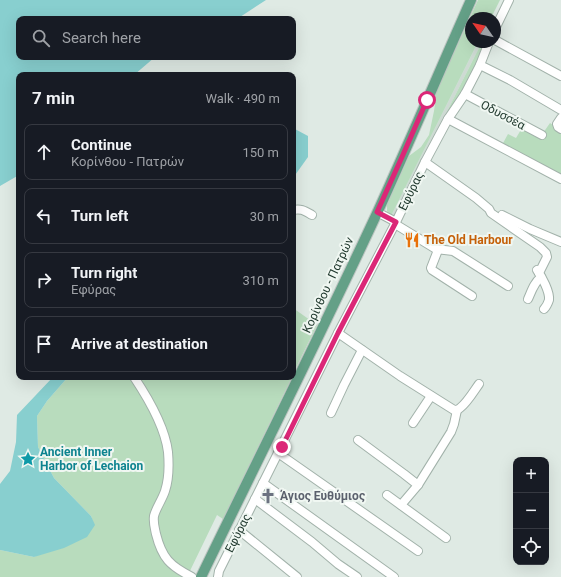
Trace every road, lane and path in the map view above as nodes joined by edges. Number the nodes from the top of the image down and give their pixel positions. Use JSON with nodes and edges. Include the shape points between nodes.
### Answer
{"nodes":[{"id":1,"x":471,"y":0,"type":"edge"},
{"id":2,"x":509,"y":0,"type":"edge"},
{"id":3,"x":501,"y":17,"type":"edge"},
{"id":4,"x":501,"y":43,"type":"edge"},
{"id":5,"x":487,"y":48,"type":"edge"},
{"id":6,"x":480,"y":65,"type":"junction"},
{"id":7,"x":561,"y":76,"type":"edge"},
{"id":8,"x":465,"y":94,"type":"junction"},
{"id":9,"x":561,"y":110,"type":"edge"},
{"id":10,"x":561,"y":118,"type":"edge"},
{"id":11,"x":448,"y":119,"type":"junction"},
{"id":12,"x":561,"y":129,"type":"edge"},
{"id":13,"x":542,"y":136,"type":"dead end"},
{"id":14,"x":425,"y":162,"type":"junction"},
{"id":15,"x":561,"y":179,"type":"edge"},
{"id":16,"x":296,"y":209,"type":"edge"},
{"id":17,"x":489,"y":209,"type":"junction"},
{"id":18,"x":377,"y":212,"type":"junction"},
{"id":19,"x":312,"y":215,"type":"dead end"},
{"id":20,"x":396,"y":223,"type":"junction"},
{"id":21,"x":561,"y":242,"type":"edge"},
{"id":22,"x":438,"y":250,"type":"junction"},
{"id":23,"x":539,"y":274,"type":"junction"},
{"id":24,"x":508,"y":286,"type":"dead end"},
{"id":25,"x":472,"y":296,"type":"dead end"},
{"id":26,"x":528,"y":299,"type":"dead end"},
{"id":27,"x":544,"y":309,"type":"dead end"},
{"id":28,"x":338,"y":333,"type":"junction"},
{"id":29,"x":362,"y":350,"type":"junction"},
{"id":30,"x":136,"y":380,"type":"edge"},
{"id":31,"x":479,"y":384,"type":"dead end"},
{"id":32,"x":431,"y":396,"type":"junction"},
{"id":33,"x":457,"y":410,"type":"junction"},
{"id":34,"x":331,"y":413,"type":"dead end"},
{"id":35,"x":413,"y":422,"type":"dead end"},
{"id":36,"x":358,"y":440,"type":"dead end"},
{"id":37,"x":278,"y":454,"type":"junction"},
{"id":38,"x":263,"y":483,"type":"junction"},
{"id":39,"x":418,"y":485,"type":"junction"},
{"id":40,"x":387,"y":495,"type":"dead end"},
{"id":41,"x":255,"y":499,"type":"junction"},
{"id":42,"x":401,"y":505,"type":"junction"},
{"id":43,"x":239,"y":530,"type":"junction"},
{"id":44,"x":446,"y":538,"type":"dead end"},
{"id":45,"x":418,"y":551,"type":"dead end"},
{"id":46,"x":192,"y":577,"type":"edge"},
{"id":47,"x":200,"y":577,"type":"edge"},
{"id":48,"x":218,"y":577,"type":"edge"},
{"id":49,"x":297,"y":577,"type":"edge"},
{"id":50,"x":357,"y":577,"type":"edge"},
{"id":51,"x":394,"y":577,"type":"edge"}],
"edges":[{"from":1,"to":18,"type":"main road","name":"Κορίνθου - Πατρών"},
{"from":2,"to":3,"type":"street"},
{"from":4,"to":7,"type":"street"},
{"from":5,"to":6,"type":"street","name":"Εφύρας"},
{"from":6,"to":8,"type":"street","name":"Εφύρας"},
{"from":6,"to":9,"type":"street"},
{"from":8,"to":11,"type":"street","name":"Εφύρας"},
{"from":8,"to":13,"type":"street","name":"Οδυσσέα"},
{"from":10,"to":12,"type":"street","via":[[558,127]]},
{"from":11,"to":14,"type":"street","name":"Εφύρας"},
{"from":11,"to":15,"type":"street"},
{"from":14,"to":17,"type":"street"},
{"from":14,"to":20,"type":"street","name":"Εφύρας"},
{"from":16,"to":19,"type":"street","via":[[302,209]]},
{"from":17,"to":21,"type":"street"},
{"from":17,"to":23,"type":"street","via":[[546,253],[547,257]]},
{"from":18,"to":20,"type":"street"},
{"from":18,"to":47,"type":"main road","name":"Κορίνθου - Πατρών"},
{"from":20,"to":22,"type":"street"},
{"from":20,"to":28,"type":"street","name":"Εφύρας"},
{"from":22,"to":24,"type":"street","via":[[453,251]]},
{"from":22,"to":25,"type":"street","via":[[432,270]]},
{"from":23,"to":26,"type":"street"},
{"from":23,"to":27,"type":"street","via":[[549,300]]},
{"from":28,"to":29,"type":"street"},
{"from":28,"to":37,"type":"street","name":"Εφύρας"},
{"from":29,"to":32,"type":"street"},
{"from":29,"to":34,"type":"street"},
{"from":30,"to":46,"type":"street","via":[[160,426],[168,452],[167,483],[154,520],[161,551],[175,568]]},
{"from":31,"to":33,"type":"street","via":[[466,403]]},
{"from":32,"to":33,"type":"street"},
{"from":32,"to":35,"type":"street"},
{"from":33,"to":39,"type":"street","via":[[451,432]]},
{"from":36,"to":39,"type":"street"},
{"from":37,"to":38,"type":"street","name":"Εφύρας"},
{"from":37,"to":45,"type":"street"},
{"from":38,"to":41,"type":"street","name":"Εφύρας"},
{"from":38,"to":51,"type":"street"},
{"from":39,"to":42,"type":"street"},
{"from":40,"to":42,"type":"street"},
{"from":41,"to":43,"type":"street","name":"Εφύρας"},
{"from":41,"to":50,"type":"street"},
{"from":42,"to":44,"type":"street"},
{"from":43,"to":48,"type":"street","name":"Εφύρας"},
{"from":43,"to":49,"type":"street"}]}
